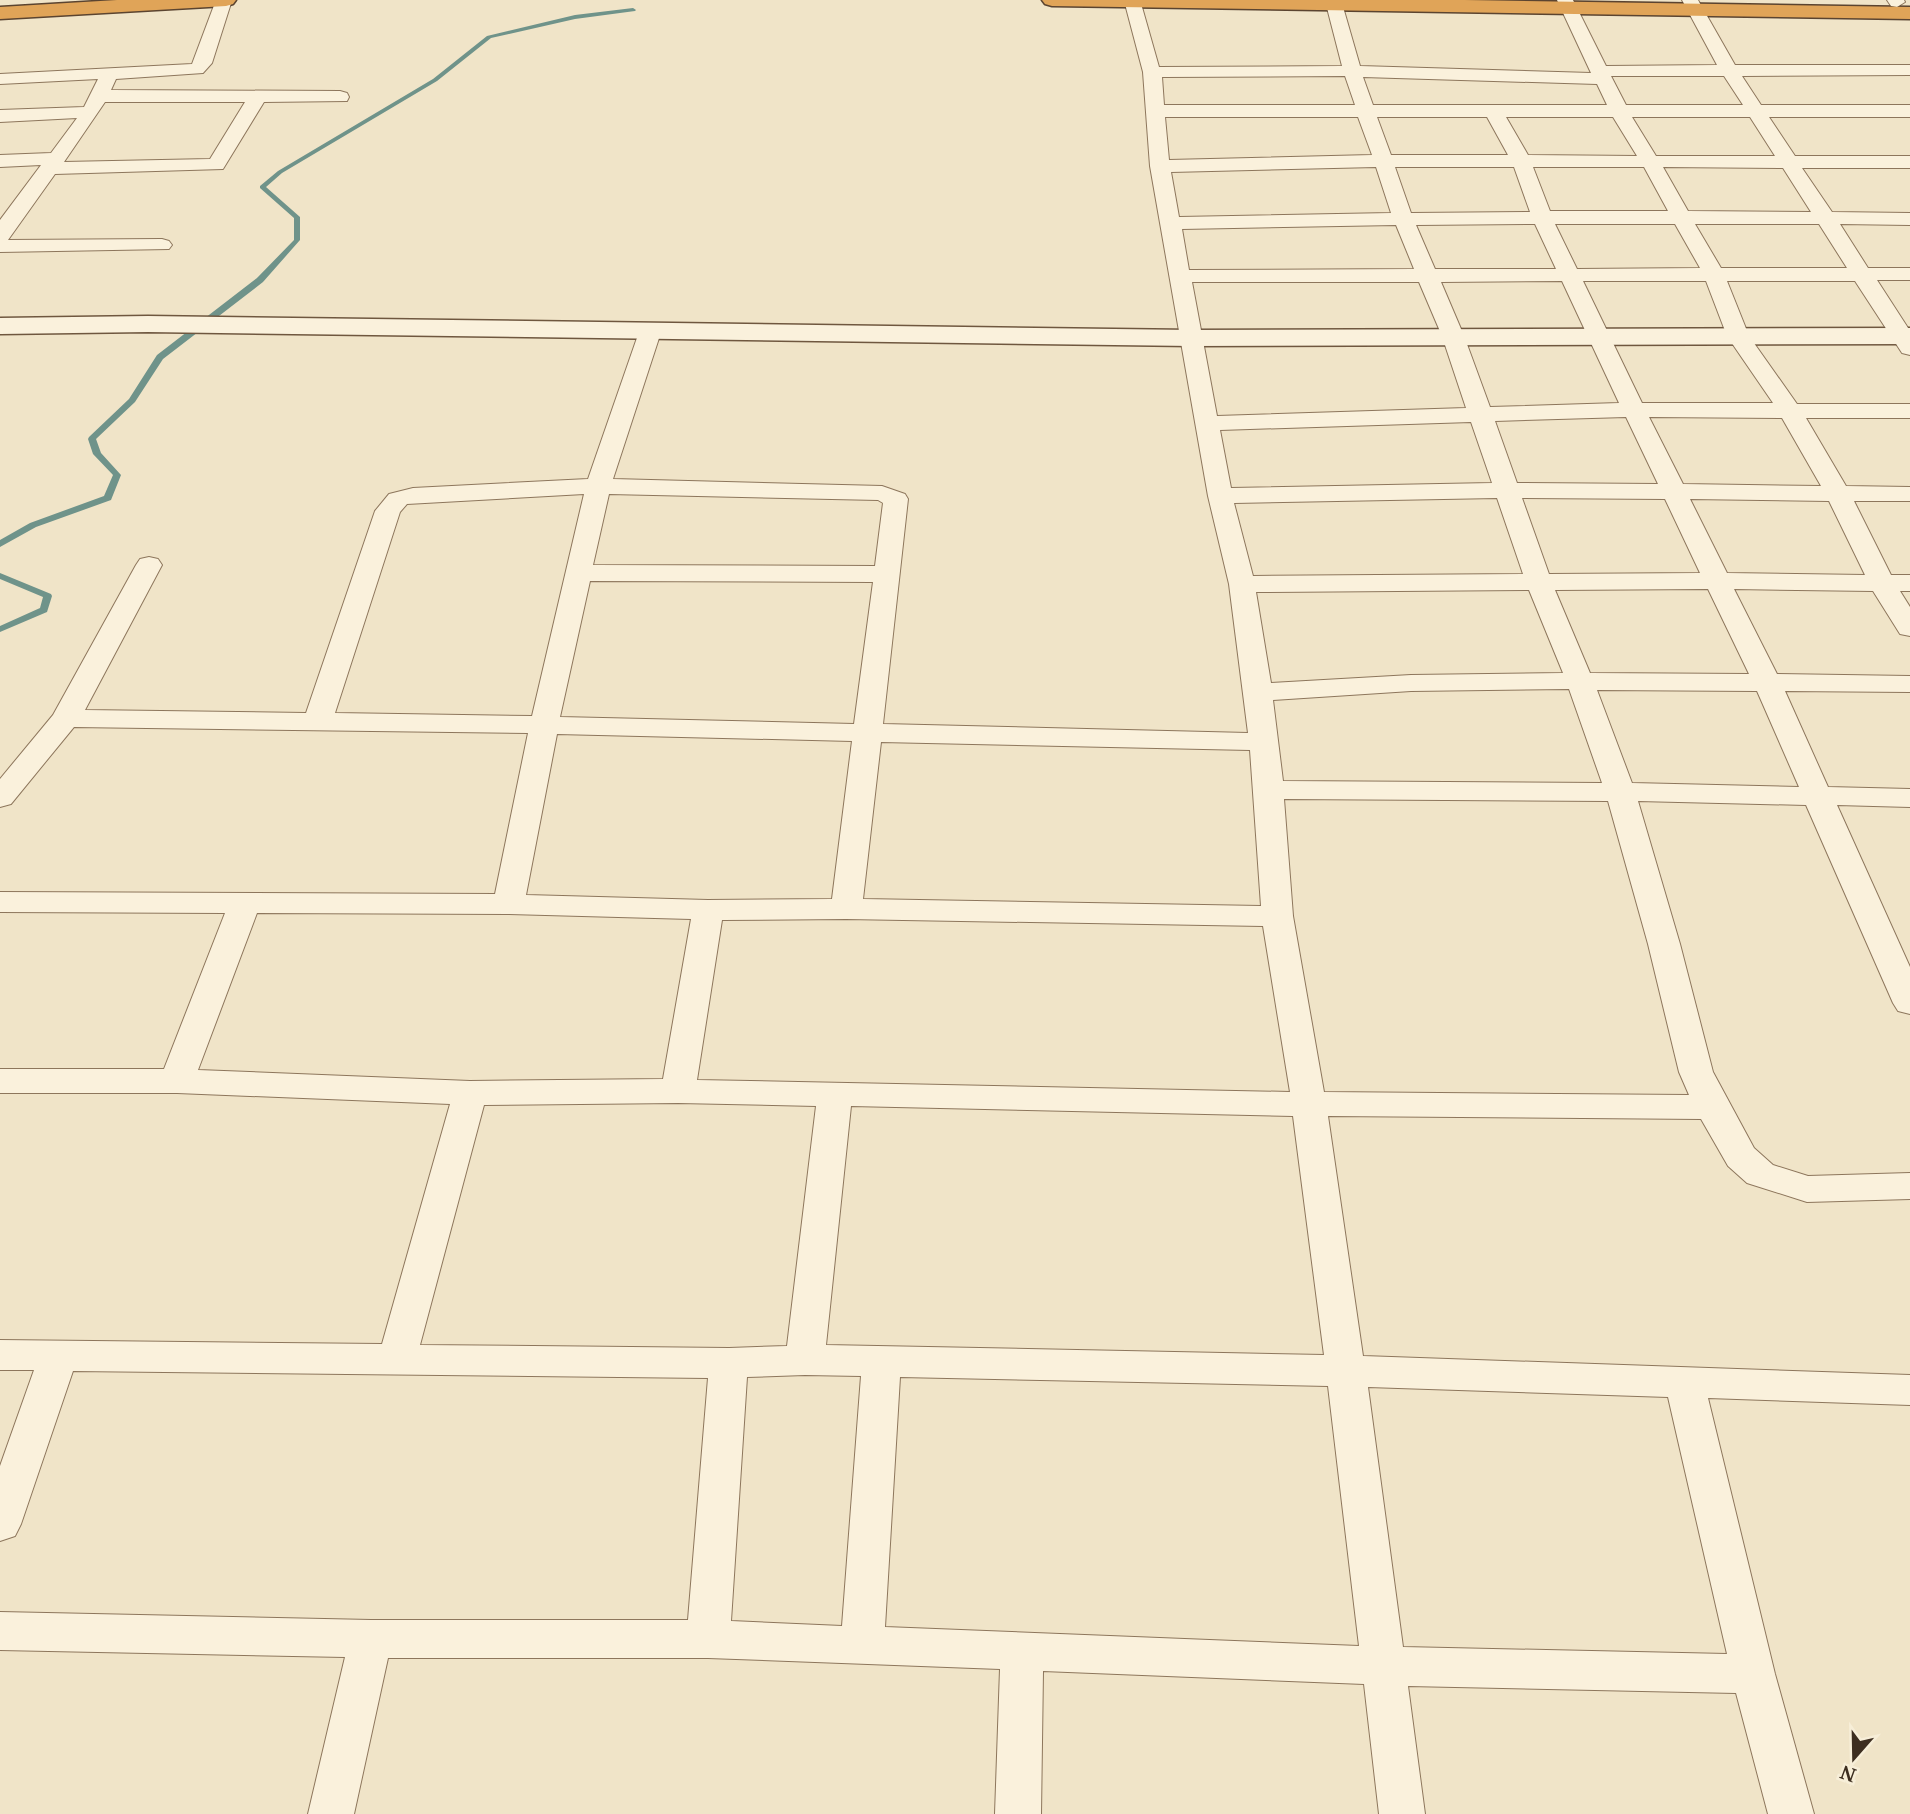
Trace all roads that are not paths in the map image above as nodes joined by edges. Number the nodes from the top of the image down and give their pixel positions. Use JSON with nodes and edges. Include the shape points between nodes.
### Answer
{"nodes":[{"id":1,"x":10,"y":0,"type":"edge"},
{"id":2,"x":225,"y":0,"type":"edge"},
{"id":3,"x":1052,"y":0,"type":"edge"},
{"id":4,"x":1780,"y":0,"type":"edge"},
{"id":5,"x":0,"y":1,"type":"edge"},
{"id":6,"x":1132,"y":1,"type":"edge"},
{"id":7,"x":1333,"y":2,"type":"edge"},
{"id":8,"x":136,"y":3,"type":"edge"},
{"id":9,"x":1567,"y":4,"type":"edge"},
{"id":10,"x":1693,"y":5,"type":"edge"},
{"id":11,"x":1904,"y":8,"type":"edge"},
{"id":12,"x":0,"y":13,"type":"edge"},
{"id":13,"x":1729,"y":70,"type":"junction"},
{"id":14,"x":1352,"y":71,"type":"junction"},
{"id":15,"x":1910,"y":71,"type":"edge"},
{"id":16,"x":1153,"y":72,"type":"junction"},
{"id":17,"x":108,"y":74,"type":"junction"},
{"id":18,"x":1601,"y":75,"type":"junction"},
{"id":19,"x":0,"y":79,"type":"edge"},
{"id":20,"x":258,"y":96,"type":"junction"},
{"id":21,"x":340,"y":97,"type":"dead end"},
{"id":22,"x":94,"y":104,"type":"junction"},
{"id":23,"x":1365,"y":110,"type":"junction"},
{"id":24,"x":1493,"y":110,"type":"junction"},
{"id":25,"x":1157,"y":111,"type":"junction"},
{"id":26,"x":1619,"y":111,"type":"junction"},
{"id":27,"x":1757,"y":111,"type":"junction"},
{"id":28,"x":1910,"y":111,"type":"edge"},
{"id":29,"x":0,"y":116,"type":"edge"},
{"id":30,"x":1787,"y":160,"type":"junction"},
{"id":31,"x":0,"y":161,"type":"edge"},
{"id":32,"x":1385,"y":162,"type":"junction"},
{"id":33,"x":1910,"y":162,"type":"edge"},
{"id":34,"x":52,"y":163,"type":"junction"},
{"id":35,"x":1522,"y":163,"type":"junction"},
{"id":36,"x":1651,"y":163,"type":"junction"},
{"id":37,"x":1160,"y":166,"type":"junction"},
{"id":38,"x":8,"y":208,"type":"edge"},
{"id":39,"x":1680,"y":216,"type":"junction"},
{"id":40,"x":1542,"y":217,"type":"junction"},
{"id":41,"x":1403,"y":218,"type":"junction"},
{"id":42,"x":1827,"y":218,"type":"junction"},
{"id":43,"x":1910,"y":219,"type":"edge"},
{"id":44,"x":1171,"y":223,"type":"junction"},
{"id":45,"x":0,"y":236,"type":"edge"},
{"id":46,"x":162,"y":245,"type":"dead end"},
{"id":47,"x":0,"y":246,"type":"edge"},
{"id":48,"x":1570,"y":273,"type":"junction"},
{"id":49,"x":1864,"y":274,"type":"junction"},
{"id":50,"x":1910,"y":274,"type":"edge"},
{"id":51,"x":1429,"y":275,"type":"junction"},
{"id":52,"x":1714,"y":275,"type":"junction"},
{"id":53,"x":1182,"y":276,"type":"junction"},
{"id":54,"x":0,"y":326,"type":"edge"},
{"id":55,"x":650,"y":332,"type":"junction"},
{"id":56,"x":1453,"y":336,"type":"junction"},
{"id":57,"x":1598,"y":336,"type":"junction"},
{"id":58,"x":1738,"y":336,"type":"junction"},
{"id":59,"x":1192,"y":338,"type":"junction"},
{"id":60,"x":1907,"y":340,"type":"edge"},
{"id":61,"x":1635,"y":410,"type":"junction"},
{"id":62,"x":1790,"y":411,"type":"junction"},
{"id":63,"x":1910,"y":411,"type":"edge"},
{"id":64,"x":1479,"y":415,"type":"junction"},
{"id":65,"x":1208,"y":423,"type":"junction"},
{"id":66,"x":598,"y":486,"type":"junction"},
{"id":67,"x":1509,"y":490,"type":"junction"},
{"id":68,"x":1674,"y":493,"type":"junction"},
{"id":69,"x":1838,"y":493,"type":"junction"},
{"id":70,"x":1910,"y":494,"type":"edge"},
{"id":71,"x":1220,"y":496,"type":"junction"},
{"id":72,"x":149,"y":565,"type":"dead end"},
{"id":73,"x":580,"y":573,"type":"junction"},
{"id":74,"x":886,"y":574,"type":"junction"},
{"id":75,"x":1719,"y":581,"type":"junction"},
{"id":76,"x":1539,"y":582,"type":"junction"},
{"id":77,"x":1882,"y":583,"type":"junction"},
{"id":78,"x":1910,"y":583,"type":"edge"},
{"id":79,"x":1242,"y":584,"type":"junction"},
{"id":80,"x":1910,"y":628,"type":"edge"},
{"id":81,"x":1580,"y":681,"type":"junction"},
{"id":82,"x":1767,"y":683,"type":"junction"},
{"id":83,"x":1910,"y":684,"type":"edge"},
{"id":84,"x":1258,"y":692,"type":"junction"},
{"id":85,"x":66,"y":718,"type":"junction"},
{"id":86,"x":318,"y":721,"type":"junction"},
{"id":87,"x":544,"y":725,"type":"junction"},
{"id":88,"x":869,"y":733,"type":"junction"},
{"id":89,"x":1264,"y":742,"type":"junction"},
{"id":90,"x":1269,"y":790,"type":"junction"},
{"id":91,"x":1620,"y":792,"type":"junction"},
{"id":92,"x":0,"y":798,"type":"edge"},
{"id":93,"x":1816,"y":798,"type":"junction"},
{"id":94,"x":1910,"y":798,"type":"edge"},
{"id":95,"x":0,"y":902,"type":"edge"},
{"id":96,"x":245,"y":902,"type":"junction"},
{"id":97,"x":509,"y":904,"type":"junction"},
{"id":98,"x":846,"y":909,"type":"junction"},
{"id":99,"x":708,"y":911,"type":"junction"},
{"id":100,"x":1277,"y":916,"type":"junction"},
{"id":101,"x":1910,"y":1003,"type":"edge"},
{"id":102,"x":0,"y":1081,"type":"edge"},
{"id":103,"x":177,"y":1081,"type":"junction"},
{"id":104,"x":678,"y":1091,"type":"junction"},
{"id":105,"x":470,"y":1093,"type":"junction"},
{"id":106,"x":835,"y":1093,"type":"junction"},
{"id":107,"x":1309,"y":1104,"type":"junction"},
{"id":108,"x":1712,"y":1107,"type":"junction"},
{"id":109,"x":1910,"y":1186,"type":"edge"},
{"id":110,"x":0,"y":1355,"type":"edge"},
{"id":111,"x":58,"y":1357,"type":"junction"},
{"id":112,"x":397,"y":1360,"type":"junction"},
{"id":113,"x":805,"y":1360,"type":"junction"},
{"id":114,"x":729,"y":1363,"type":"junction"},
{"id":115,"x":881,"y":1363,"type":"junction"},
{"id":116,"x":1346,"y":1371,"type":"junction"},
{"id":117,"x":1684,"y":1382,"type":"junction"},
{"id":118,"x":1910,"y":1390,"type":"edge"},
{"id":119,"x":0,"y":1524,"type":"edge"},
{"id":120,"x":0,"y":1632,"type":"edge"},
{"id":121,"x":372,"y":1639,"type":"junction"},
{"id":122,"x":708,"y":1639,"type":"junction"},
{"id":123,"x":862,"y":1644,"type":"junction"},
{"id":124,"x":1022,"y":1653,"type":"junction"},
{"id":125,"x":1385,"y":1666,"type":"junction"},
{"id":126,"x":1754,"y":1674,"type":"junction"},
{"id":127,"x":331,"y":1814,"type":"edge"},
{"id":128,"x":1018,"y":1814,"type":"edge"},
{"id":129,"x":1402,"y":1814,"type":"edge"},
{"id":130,"x":1791,"y":1814,"type":"edge"}],
"edges":[{"from":1,"to":5,"type":"highway"},
{"from":2,"to":8,"type":"highway"},
{"from":2,"to":17,"type":"street","via":[[197,69]]},
{"from":3,"to":6,"type":"highway"},
{"from":4,"to":11,"type":"highway"},
{"from":6,"to":7,"type":"highway"},
{"from":6,"to":16,"type":"street"},
{"from":7,"to":9,"type":"highway"},
{"from":7,"to":14,"type":"street"},
{"from":8,"to":12,"type":"highway"},
{"from":9,"to":10,"type":"highway"},
{"from":9,"to":18,"type":"street"},
{"from":10,"to":11,"type":"highway"},
{"from":10,"to":13,"type":"street"},
{"from":13,"to":15,"type":"street"},
{"from":13,"to":18,"type":"street"},
{"from":13,"to":27,"type":"street"},
{"from":14,"to":16,"type":"street"},
{"from":14,"to":18,"type":"street"},
{"from":14,"to":23,"type":"street"},
{"from":16,"to":25,"type":"street"},
{"from":17,"to":19,"type":"street"},
{"from":17,"to":22,"type":"street"},
{"from":18,"to":26,"type":"street"},
{"from":20,"to":21,"type":"street"},
{"from":20,"to":22,"type":"street"},
{"from":20,"to":34,"type":"street","via":[[216,164]]},
{"from":22,"to":29,"type":"street"},
{"from":22,"to":34,"type":"street"},
{"from":23,"to":24,"type":"street"},
{"from":23,"to":25,"type":"street"},
{"from":23,"to":32,"type":"street"},
{"from":24,"to":26,"type":"street"},
{"from":24,"to":35,"type":"street"},
{"from":25,"to":37,"type":"street"},
{"from":26,"to":27,"type":"street"},
{"from":26,"to":36,"type":"street"},
{"from":27,"to":28,"type":"street"},
{"from":27,"to":30,"type":"street"},
{"from":30,"to":33,"type":"street"},
{"from":30,"to":36,"type":"street"},
{"from":30,"to":42,"type":"street"},
{"from":31,"to":34,"type":"street"},
{"from":32,"to":35,"type":"street"},
{"from":32,"to":37,"type":"street"},
{"from":32,"to":41,"type":"street"},
{"from":34,"to":38,"type":"street"},
{"from":35,"to":36,"type":"street"},
{"from":35,"to":40,"type":"street"},
{"from":36,"to":39,"type":"street"},
{"from":37,"to":44,"type":"street"},
{"from":38,"to":45,"type":"street"},
{"from":39,"to":40,"type":"street"},
{"from":39,"to":42,"type":"street"},
{"from":39,"to":52,"type":"street"},
{"from":40,"to":41,"type":"street"},
{"from":40,"to":48,"type":"street"},
{"from":41,"to":44,"type":"street"},
{"from":41,"to":51,"type":"street"},
{"from":42,"to":43,"type":"street"},
{"from":42,"to":49,"type":"street"},
{"from":44,"to":53,"type":"street"},
{"from":46,"to":47,"type":"street"},
{"from":48,"to":51,"type":"street"},
{"from":48,"to":52,"type":"street"},
{"from":48,"to":57,"type":"street"},
{"from":49,"to":50,"type":"street"},
{"from":49,"to":52,"type":"street"},
{"from":49,"to":60,"type":"street"},
{"from":51,"to":53,"type":"street"},
{"from":51,"to":56,"type":"street"},
{"from":52,"to":58,"type":"street"},
{"from":53,"to":59,"type":"street"},
{"from":54,"to":55,"type":"street"},
{"from":55,"to":59,"type":"street"},
{"from":55,"to":66,"type":"street"},
{"from":56,"to":57,"type":"street"},
{"from":56,"to":59,"type":"street"},
{"from":56,"to":64,"type":"street"},
{"from":57,"to":58,"type":"street"},
{"from":57,"to":61,"type":"street"},
{"from":58,"to":60,"type":"street"},
{"from":58,"to":62,"type":"street"},
{"from":59,"to":65,"type":"street"},
{"from":61,"to":62,"type":"street"},
{"from":61,"to":64,"type":"street"},
{"from":61,"to":68,"type":"street"},
{"from":62,"to":63,"type":"street"},
{"from":62,"to":69,"type":"street"},
{"from":64,"to":65,"type":"street"},
{"from":64,"to":67,"type":"street"},
{"from":65,"to":71,"type":"street"},
{"from":66,"to":73,"type":"street"},
{"from":66,"to":74,"type":"street","via":[[882,493],[896,499]]},
{"from":66,"to":86,"type":"street","via":[[398,499],[388,510]]},
{"from":67,"to":68,"type":"street"},
{"from":67,"to":71,"type":"street"},
{"from":67,"to":76,"type":"street"},
{"from":68,"to":69,"type":"street"},
{"from":68,"to":75,"type":"street"},
{"from":69,"to":70,"type":"street"},
{"from":69,"to":77,"type":"street"},
{"from":71,"to":79,"type":"street"},
{"from":72,"to":85,"type":"street"},
{"from":73,"to":74,"type":"street"},
{"from":73,"to":87,"type":"street"},
{"from":74,"to":88,"type":"street"},
{"from":75,"to":76,"type":"street"},
{"from":75,"to":77,"type":"street"},
{"from":75,"to":82,"type":"street"},
{"from":76,"to":79,"type":"street"},
{"from":76,"to":81,"type":"street"},
{"from":77,"to":78,"type":"street"},
{"from":77,"to":80,"type":"street"},
{"from":79,"to":84,"type":"street"},
{"from":81,"to":82,"type":"street"},
{"from":81,"to":84,"type":"street","via":[[1410,683]]},
{"from":81,"to":91,"type":"street"},
{"from":82,"to":83,"type":"street"},
{"from":82,"to":93,"type":"street"},
{"from":84,"to":89,"type":"street"},
{"from":85,"to":86,"type":"street"},
{"from":85,"to":92,"type":"street"},
{"from":86,"to":87,"type":"street"},
{"from":87,"to":88,"type":"street"},
{"from":87,"to":97,"type":"street"},
{"from":88,"to":89,"type":"street"},
{"from":88,"to":98,"type":"street"},
{"from":89,"to":90,"type":"street"},
{"from":90,"to":91,"type":"street"},
{"from":90,"to":100,"type":"street"},
{"from":91,"to":93,"type":"street"},
{"from":91,"to":108,"type":"street","via":[[1696,1072]]},
{"from":93,"to":94,"type":"street"},
{"from":93,"to":101,"type":"street"},
{"from":95,"to":96,"type":"street"},
{"from":96,"to":97,"type":"street"},
{"from":96,"to":103,"type":"street"},
{"from":97,"to":99,"type":"street"},
{"from":98,"to":99,"type":"street"},
{"from":98,"to":100,"type":"street"},
{"from":99,"to":104,"type":"street"},
{"from":100,"to":107,"type":"street"},
{"from":102,"to":103,"type":"street"},
{"from":103,"to":105,"type":"street"},
{"from":104,"to":105,"type":"street"},
{"from":104,"to":106,"type":"street"},
{"from":105,"to":112,"type":"street"},
{"from":106,"to":107,"type":"street"},
{"from":106,"to":113,"type":"street"},
{"from":107,"to":108,"type":"street"},
{"from":107,"to":116,"type":"street"},
{"from":108,"to":109,"type":"street","via":[[1741,1157],[1760,1174],[1807,1189]]},
{"from":110,"to":111,"type":"street"},
{"from":111,"to":112,"type":"street"},
{"from":111,"to":119,"type":"street"},
{"from":112,"to":114,"type":"street"},
{"from":113,"to":114,"type":"street"},
{"from":113,"to":115,"type":"street"},
{"from":114,"to":122,"type":"street"},
{"from":115,"to":116,"type":"street"},
{"from":115,"to":123,"type":"street"},
{"from":116,"to":117,"type":"street"},
{"from":116,"to":125,"type":"street"},
{"from":117,"to":118,"type":"street"},
{"from":117,"to":126,"type":"street"},
{"from":120,"to":121,"type":"street"},
{"from":121,"to":122,"type":"street"},
{"from":121,"to":127,"type":"street"},
{"from":122,"to":123,"type":"street"},
{"from":123,"to":124,"type":"street"},
{"from":124,"to":125,"type":"street"},
{"from":124,"to":128,"type":"street"},
{"from":125,"to":126,"type":"street"},
{"from":125,"to":129,"type":"street"},
{"from":126,"to":130,"type":"street"}]}
